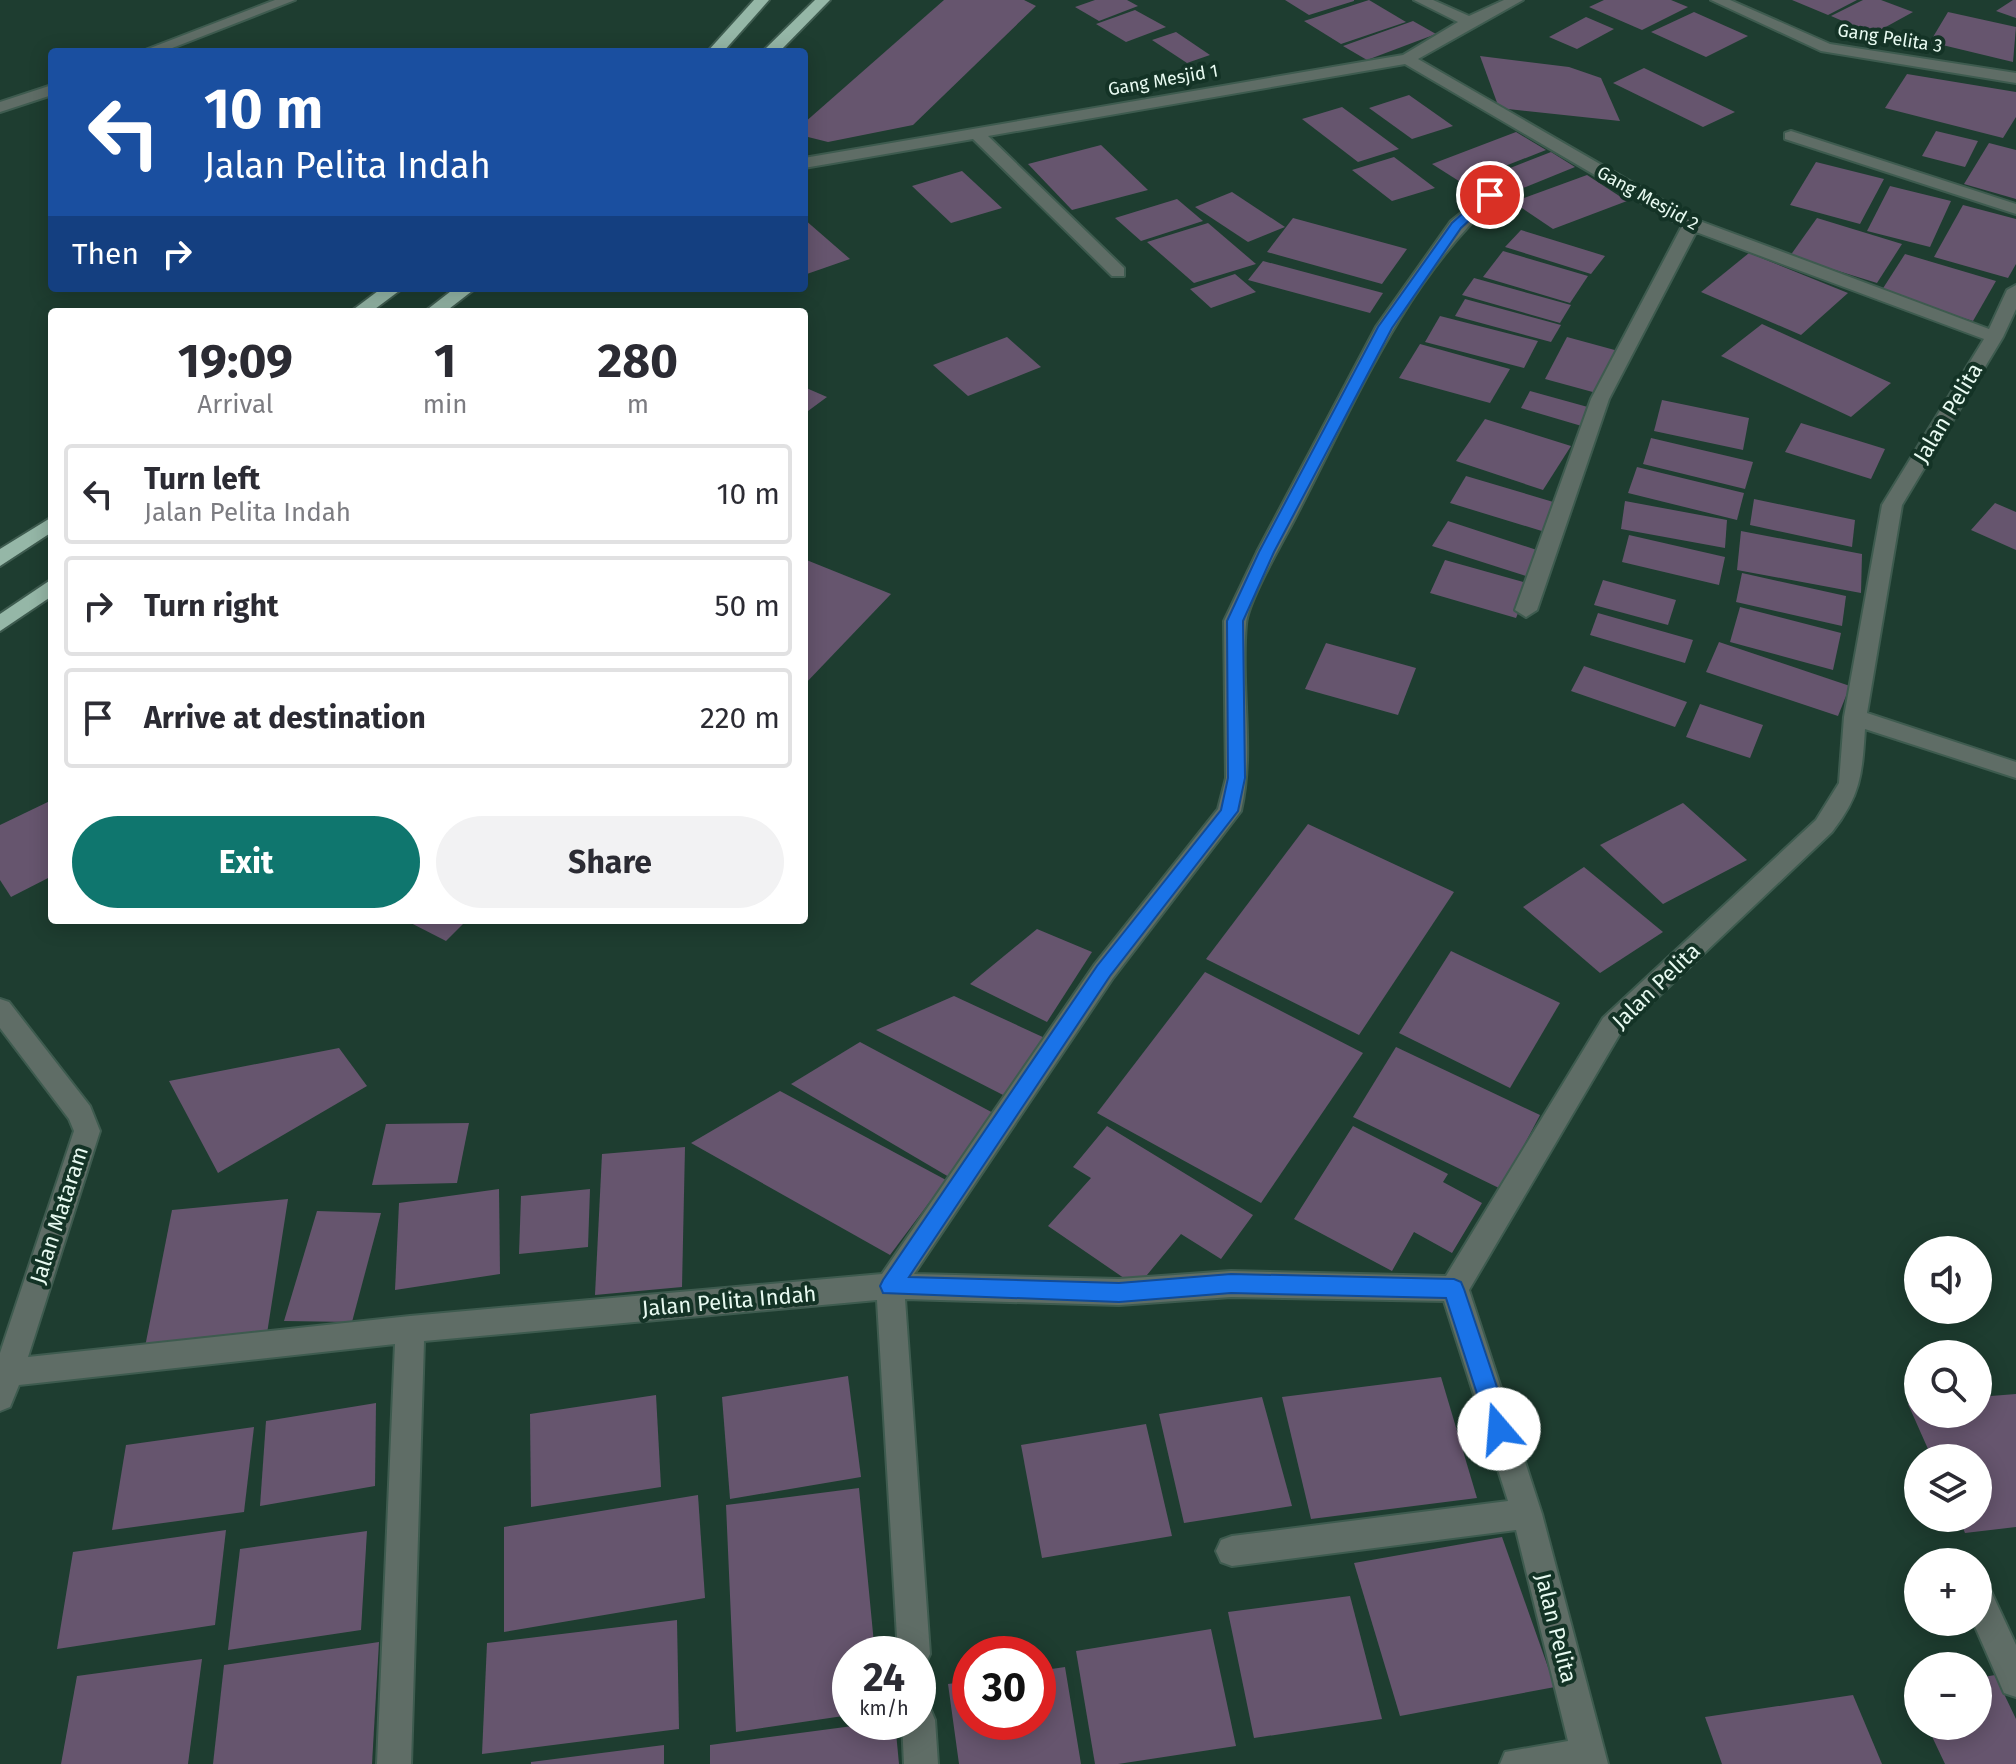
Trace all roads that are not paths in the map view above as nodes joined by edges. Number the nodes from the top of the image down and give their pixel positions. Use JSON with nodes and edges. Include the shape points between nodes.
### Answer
{"nodes":[{"id":1,"x":288,"y":0,"type":"edge"},
{"id":2,"x":762,"y":0,"type":"edge"},
{"id":3,"x":823,"y":0,"type":"edge"},
{"id":4,"x":1421,"y":0,"type":"edge"},
{"id":5,"x":1516,"y":0,"type":"edge"},
{"id":6,"x":1718,"y":0,"type":"edge"},
{"id":7,"x":1469,"y":22,"type":"junction"},
{"id":8,"x":159,"y":48,"type":"edge"},
{"id":9,"x":719,"y":48,"type":"edge"},
{"id":10,"x":774,"y":48,"type":"edge"},
{"id":11,"x":1407,"y":59,"type":"junction"},
{"id":12,"x":2016,"y":78,"type":"edge"},
{"id":13,"x":48,"y":91,"type":"edge"},
{"id":14,"x":0,"y":107,"type":"edge"},
{"id":15,"x":976,"y":133,"type":"junction"},
{"id":16,"x":1791,"y":136,"type":"dead end"},
{"id":17,"x":808,"y":162,"type":"edge"},
{"id":18,"x":1490,"y":195,"type":"dead end"},
{"id":19,"x":2016,"y":209,"type":"edge"},
{"id":20,"x":1691,"y":224,"type":"junction"},
{"id":21,"x":1118,"y":272,"type":"dead end"},
{"id":22,"x":2016,"y":290,"type":"edge"},
{"id":23,"x":388,"y":292,"type":"edge"},
{"id":24,"x":461,"y":292,"type":"edge"},
{"id":25,"x":365,"y":308,"type":"edge"},
{"id":26,"x":439,"y":308,"type":"edge"},
{"id":27,"x":1994,"y":337,"type":"junction"},
{"id":28,"x":48,"y":526,"type":"edge"},
{"id":29,"x":0,"y":559,"type":"edge"},
{"id":30,"x":48,"y":589,"type":"edge"},
{"id":31,"x":1526,"y":610,"type":"dead end"},
{"id":32,"x":0,"y":624,"type":"edge"},
{"id":33,"x":1855,"y":717,"type":"junction"},
{"id":34,"x":2016,"y":770,"type":"edge"},
{"id":35,"x":0,"y":1009,"type":"edge"},
{"id":36,"x":890,"y":1286,"type":"junction"},
{"id":37,"x":1454,"y":1289,"type":"junction"},
{"id":38,"x":410,"y":1329,"type":"junction"},
{"id":39,"x":3,"y":1385,"type":"edge"},
{"id":40,"x":1527,"y":1514,"type":"junction"},
{"id":41,"x":1232,"y":1551,"type":"dead end"},
{"id":42,"x":1992,"y":1629,"type":"edge"},
{"id":43,"x":913,"y":1636,"type":"edge"},
{"id":44,"x":2016,"y":1681,"type":"edge"},
{"id":45,"x":919,"y":1740,"type":"edge"},
{"id":46,"x":1590,"y":1760,"type":"edge"},
{"id":47,"x":394,"y":1764,"type":"edge"},
{"id":48,"x":921,"y":1764,"type":"edge"},
{"id":49,"x":1517,"y":1764,"type":"edge"}],
"edges":[{"from":1,"to":8,"type":"street"},
{"from":2,"to":9,"type":"highway"},
{"from":3,"to":10,"type":"highway"},
{"from":4,"to":7,"type":"street"},
{"from":5,"to":7,"type":"street","name":"Gang Mesjid 1"},
{"from":6,"to":12,"type":"street","name":"Gang Pelita 3","via":[[1826,48]]},
{"from":7,"to":11,"type":"street","name":"Gang Mesjid 1"},
{"from":11,"to":15,"type":"street","name":"Gang Mesjid 1"},
{"from":11,"to":20,"type":"street","name":"Gang Mesjid 2"},
{"from":13,"to":14,"type":"street"},
{"from":15,"to":17,"type":"street","name":"Gang Mesjid 1"},
{"from":15,"to":21,"type":"street"},
{"from":16,"to":19,"type":"street"},
{"from":18,"to":36,"type":"street","via":[[1457,225],[1385,327],[1235,621],[1237,778],[1229,811],[1104,971]]},
{"from":20,"to":27,"type":"street","name":"Gang Mesjid 2"},
{"from":20,"to":31,"type":"street","via":[[1600,399]]},
{"from":22,"to":27,"type":"street","name":"Jalan Pelita"},
{"from":23,"to":25,"type":"highway"},
{"from":24,"to":26,"type":"highway"},
{"from":27,"to":33,"type":"street","name":"Jalan Pelita","via":[[1892,505]]},
{"from":28,"to":29,"type":"highway"},
{"from":30,"to":32,"type":"highway"},
{"from":33,"to":34,"type":"street"},
{"from":33,"to":37,"type":"street","name":"Jalan Pelita","via":[[1850,783],[1839,807],[1612,1025]]},
{"from":35,"to":39,"type":"street","name":"Jalan Mataram","via":[[81,1114],[87,1131]]},
{"from":36,"to":37,"type":"street","name":"Jalan Pelita Indah","via":[[1119,1292],[1231,1284]]},
{"from":36,"to":38,"type":"street","name":"Jalan Pelita Indah"},
{"from":36,"to":43,"type":"street"},
{"from":37,"to":40,"type":"street","name":"Jalan Pelita"},
{"from":38,"to":39,"type":"street","name":"Jalan Pelita Indah"},
{"from":38,"to":47,"type":"street"},
{"from":40,"to":41,"type":"street"},
{"from":40,"to":46,"type":"street","name":"Jalan Pelita"},
{"from":42,"to":44,"type":"street"},
{"from":45,"to":48,"type":"street"},
{"from":46,"to":49,"type":"street"}]}
